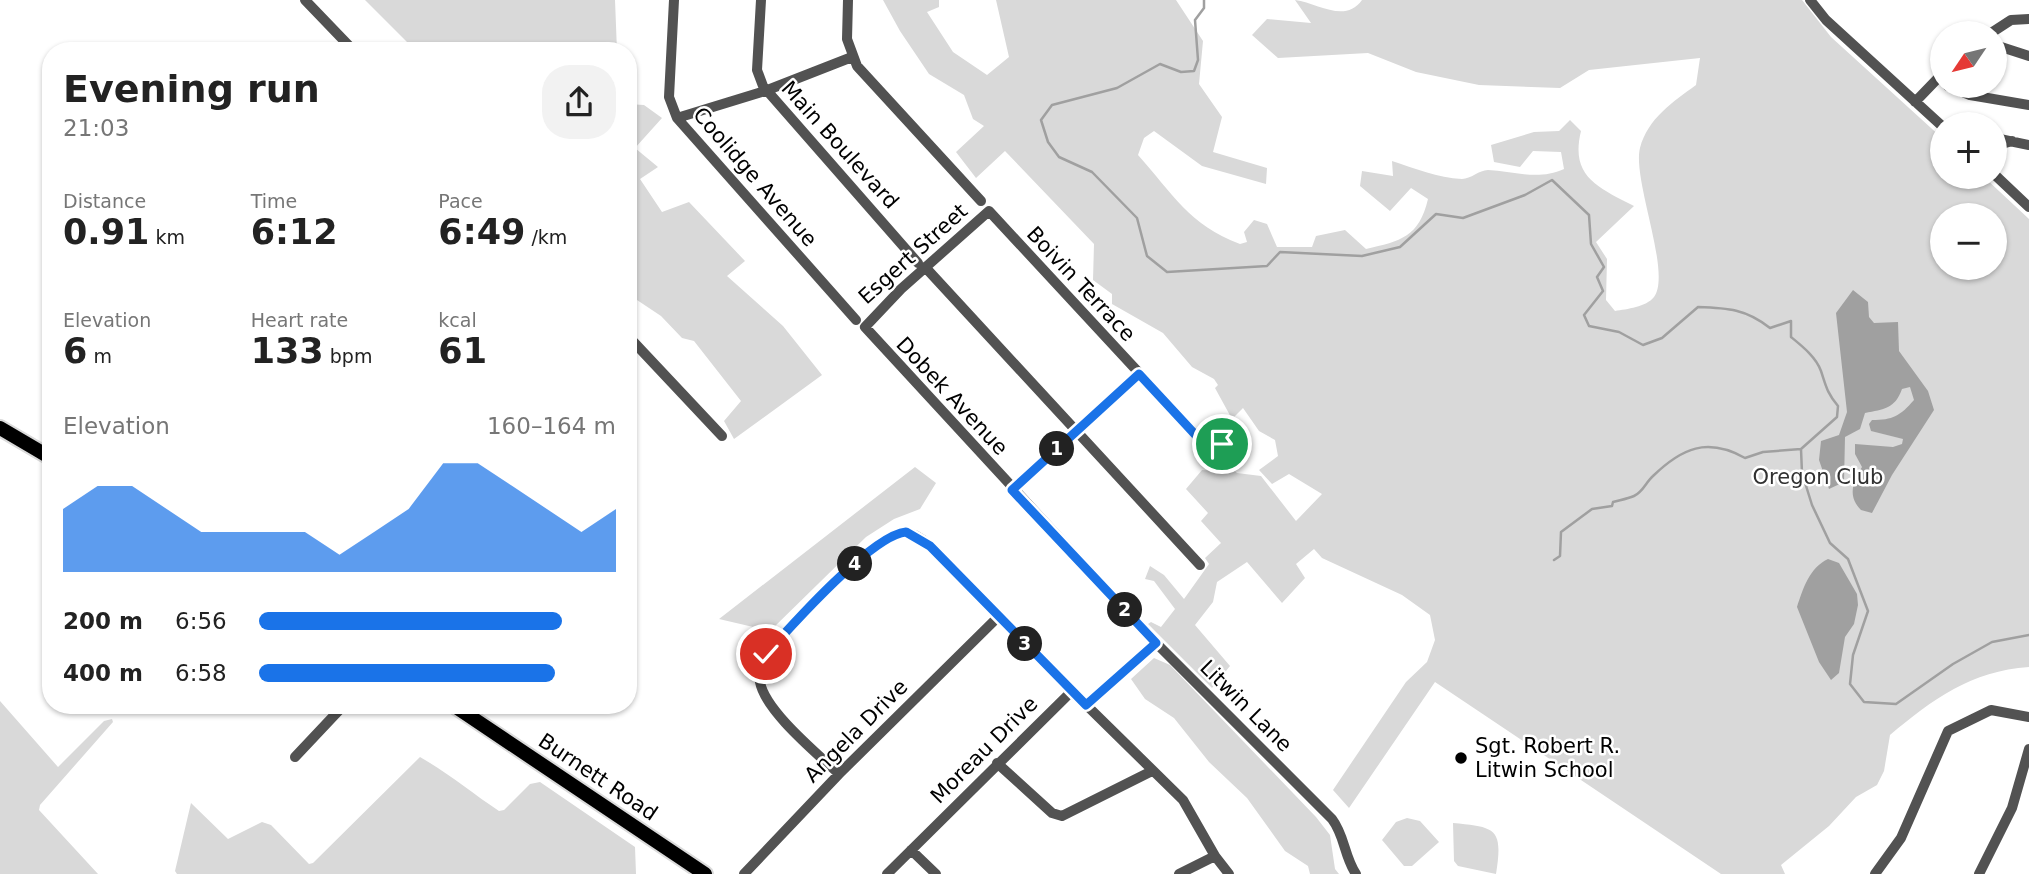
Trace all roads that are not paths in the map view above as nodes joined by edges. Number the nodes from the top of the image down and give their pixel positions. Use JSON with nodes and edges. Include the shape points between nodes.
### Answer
{"nodes":[{"id":1,"x":304,"y":0,"type":"edge"},
{"id":2,"x":674,"y":0,"type":"edge"},
{"id":3,"x":761,"y":0,"type":"edge"},
{"id":4,"x":848,"y":0,"type":"edge"},
{"id":5,"x":1810,"y":0,"type":"edge"},
{"id":6,"x":2029,"y":19,"type":"edge"},
{"id":7,"x":2007,"y":23,"type":"edge"},
{"id":8,"x":345,"y":42,"type":"edge"},
{"id":9,"x":2007,"y":49,"type":"edge"},
{"id":10,"x":2029,"y":56,"type":"edge"},
{"id":11,"x":852,"y":57,"type":"junction"},
{"id":12,"x":1930,"y":88,"type":"edge"},
{"id":13,"x":765,"y":90,"type":"junction"},
{"id":14,"x":1988,"y":98,"type":"edge"},
{"id":15,"x":1915,"y":102,"type":"junction"},
{"id":16,"x":2029,"y":105,"type":"edge"},
{"id":17,"x":1930,"y":115,"type":"edge"},
{"id":18,"x":677,"y":118,"type":"junction"},
{"id":19,"x":2007,"y":140,"type":"edge"},
{"id":20,"x":2014,"y":141,"type":"junction"},
{"id":21,"x":2007,"y":143,"type":"edge"},
{"id":22,"x":2029,"y":145,"type":"edge"},
{"id":23,"x":2007,"y":185,"type":"edge"},
{"id":24,"x":985,"y":206,"type":"junction"},
{"id":25,"x":2029,"y":206,"type":"edge"},
{"id":26,"x":922,"y":265,"type":"junction"},
{"id":27,"x":856,"y":320,"type":"dead end"},
{"id":28,"x":865,"y":327,"type":"joint"},
{"id":29,"x":637,"y":346,"type":"edge"},
{"id":30,"x":1139,"y":374,"type":"junction"},
{"id":31,"x":0,"y":428,"type":"edge"},
{"id":32,"x":1075,"y":433,"type":"junction"},
{"id":33,"x":722,"y":436,"type":"dead end"},
{"id":34,"x":1203,"y":443,"type":"dead end"},
{"id":35,"x":42,"y":453,"type":"edge"},
{"id":36,"x":1012,"y":490,"type":"junction"},
{"id":37,"x":1200,"y":565,"type":"dead end"},
{"id":38,"x":998,"y":617,"type":"junction"},
{"id":39,"x":1156,"y":643,"type":"junction"},
{"id":40,"x":1072,"y":691,"type":"junction"},
{"id":41,"x":1086,"y":705,"type":"junction"},
{"id":42,"x":336,"y":714,"type":"edge"},
{"id":43,"x":466,"y":714,"type":"edge"},
{"id":44,"x":2029,"y":717,"type":"edge"},
{"id":45,"x":2029,"y":749,"type":"edge"},
{"id":46,"x":295,"y":757,"type":"dead end"},
{"id":47,"x":997,"y":763,"type":"junction"},
{"id":48,"x":1152,"y":771,"type":"junction"},
{"id":49,"x":839,"y":774,"type":"junction"},
{"id":50,"x":911,"y":850,"type":"junction"},
{"id":51,"x":1215,"y":856,"type":"junction"},
{"id":52,"x":705,"y":874,"type":"edge"},
{"id":53,"x":744,"y":874,"type":"edge"},
{"id":54,"x":887,"y":874,"type":"edge"},
{"id":55,"x":936,"y":874,"type":"edge"},
{"id":56,"x":1179,"y":874,"type":"edge"},
{"id":57,"x":1229,"y":874,"type":"edge"},
{"id":58,"x":1356,"y":874,"type":"edge"},
{"id":59,"x":1875,"y":874,"type":"edge"},
{"id":60,"x":1979,"y":874,"type":"edge"}],
"edges":[{"from":1,"to":8,"type":"street"},
{"from":2,"to":18,"type":"street","name":"Coolidge Avenue","via":[[669,97]]},
{"from":3,"to":13,"type":"street","name":"Main Boulevard","via":[[757,70]]},
{"from":4,"to":11,"type":"street","via":[[847,39]]},
{"from":5,"to":15,"type":"street"},
{"from":6,"to":7,"type":"street"},
{"from":9,"to":10,"type":"street"},
{"from":11,"to":13,"type":"street"},
{"from":11,"to":24,"type":"street","name":"Boivin Terrace"},
{"from":12,"to":15,"type":"street"},
{"from":13,"to":18,"type":"street"},
{"from":13,"to":26,"type":"street","name":"Main Boulevard"},
{"from":14,"to":16,"type":"street"},
{"from":15,"to":17,"type":"street"},
{"from":18,"to":27,"type":"street","name":"Coolidge Avenue"},
{"from":19,"to":20,"type":"street"},
{"from":20,"to":21,"type":"street"},
{"from":20,"to":22,"type":"street"},
{"from":23,"to":25,"type":"street"},
{"from":24,"to":26,"type":"street","name":"Esgert Street"},
{"from":24,"to":30,"type":"street","name":"Boivin Terrace"},
{"from":26,"to":28,"type":"street","name":"Esgert Street"},
{"from":26,"to":32,"type":"street","name":"Main Boulevard"},
{"from":28,"to":36,"type":"street","name":"Dobek Avenue"},
{"from":29,"to":33,"type":"street"},
{"from":30,"to":32,"type":"street"},
{"from":30,"to":34,"type":"street","name":"Boivin Terrace"},
{"from":31,"to":35,"type":"main road"},
{"from":32,"to":36,"type":"street"},
{"from":32,"to":37,"type":"street","name":"Main Boulevard"},
{"from":36,"to":39,"type":"street","name":"Dobek Avenue"},
{"from":38,"to":40,"type":"street"},
{"from":38,"to":49,"type":"street","name":"Angela Drive"},
{"from":38,"to":49,"type":"street","via":[[930,546],[911,533],[889,537],[853,566],[766,654],[759,676],[772,705]]},
{"from":39,"to":41,"type":"street"},
{"from":39,"to":58,"type":"street","name":"Litwin Lane","via":[[1332,819]]},
{"from":40,"to":41,"type":"street"},
{"from":40,"to":47,"type":"street","name":"Moreau Drive"},
{"from":41,"to":48,"type":"street"},
{"from":42,"to":46,"type":"street"},
{"from":43,"to":52,"type":"main road","name":"Burnett Road"},
{"from":44,"to":59,"type":"street","via":[[1991,710],[1948,731],[1901,838]]},
{"from":45,"to":60,"type":"street","via":[[2012,808]]},
{"from":47,"to":48,"type":"street","via":[[1052,813],[1062,816]]},
{"from":47,"to":50,"type":"street","name":"Moreau Drive"},
{"from":48,"to":51,"type":"street","via":[[1183,800]]},
{"from":49,"to":53,"type":"street","name":"Angela Drive"},
{"from":50,"to":54,"type":"street","name":"Moreau Drive"},
{"from":50,"to":55,"type":"street"},
{"from":51,"to":56,"type":"street"},
{"from":51,"to":57,"type":"street"}]}
